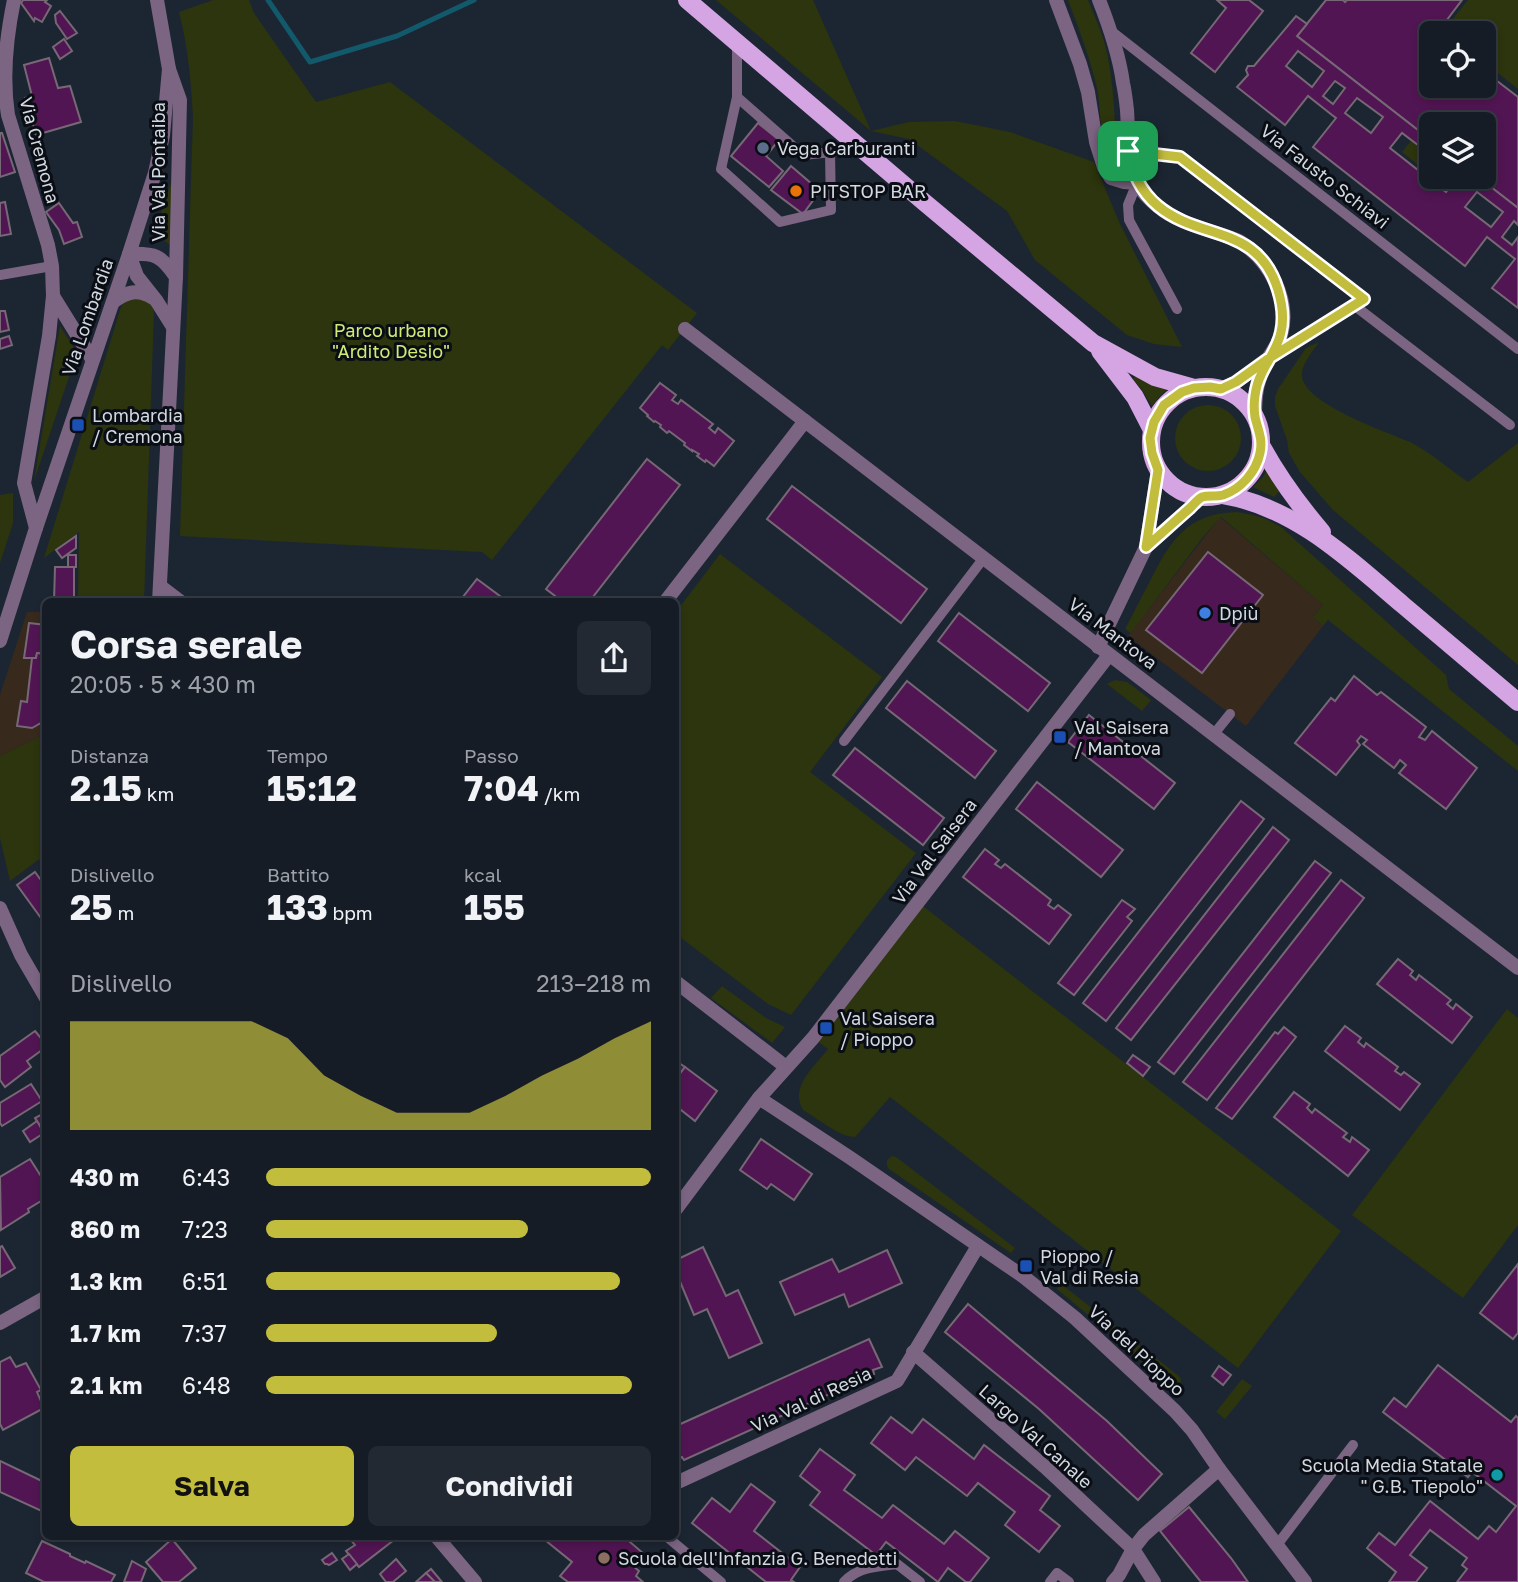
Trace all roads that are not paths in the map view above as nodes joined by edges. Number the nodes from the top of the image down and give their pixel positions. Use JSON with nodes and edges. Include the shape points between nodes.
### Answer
{"nodes":[{"id":1,"x":14,"y":0,"type":"edge"},
{"id":2,"x":158,"y":0,"type":"edge"},
{"id":3,"x":687,"y":0,"type":"edge"},
{"id":4,"x":1056,"y":0,"type":"edge"},
{"id":5,"x":1099,"y":0,"type":"edge"},
{"id":6,"x":1111,"y":31,"type":"junction"},
{"id":7,"x":737,"y":42,"type":"junction"},
{"id":8,"x":169,"y":69,"type":"junction"},
{"id":9,"x":737,"y":97,"type":"junction"},
{"id":10,"x":861,"y":149,"type":"junction"},
{"id":11,"x":1128,"y":151,"type":"junction"},
{"id":12,"x":830,"y":152,"type":"junction"},
{"id":13,"x":1138,"y":183,"type":"junction"},
{"id":14,"x":129,"y":254,"type":"junction"},
{"id":15,"x":52,"y":266,"type":"junction"},
{"id":16,"x":0,"y":275,"type":"edge"},
{"id":17,"x":176,"y":276,"type":"junction"},
{"id":18,"x":53,"y":296,"type":"junction"},
{"id":19,"x":156,"y":300,"type":"junction"},
{"id":20,"x":113,"y":302,"type":"junction"},
{"id":21,"x":1355,"y":306,"type":"junction"},
{"id":22,"x":1177,"y":309,"type":"dead end"},
{"id":23,"x":173,"y":327,"type":"junction"},
{"id":24,"x":685,"y":328,"type":"dead end"},
{"id":25,"x":1093,"y":343,"type":"junction"},
{"id":26,"x":1518,"y":349,"type":"edge"},
{"id":27,"x":92,"y":359,"type":"junction"},
{"id":28,"x":1268,"y":359,"type":"junction"},
{"id":29,"x":1194,"y":388,"type":"junction"},
{"id":30,"x":1221,"y":389,"type":"junction"},
{"id":31,"x":1255,"y":417,"type":"junction"},
{"id":32,"x":804,"y":422,"type":"junction"},
{"id":33,"x":1510,"y":425,"type":"dead end"},
{"id":34,"x":1152,"y":430,"type":"junction"},
{"id":35,"x":1261,"y":445,"type":"junction"},
{"id":36,"x":1158,"y":470,"type":"junction"},
{"id":37,"x":1223,"y":495,"type":"junction"},
{"id":38,"x":1202,"y":497,"type":"junction"},
{"id":39,"x":36,"y":528,"type":"junction"},
{"id":40,"x":1146,"y":547,"type":"junction"},
{"id":41,"x":1336,"y":548,"type":"junction"},
{"id":42,"x":983,"y":559,"type":"junction"},
{"id":43,"x":160,"y":586,"type":"junction"},
{"id":44,"x":159,"y":598,"type":"edge"},
{"id":45,"x":176,"y":598,"type":"edge"},
{"id":46,"x":668,"y":598,"type":"edge"},
{"id":47,"x":0,"y":640,"type":"edge"},
{"id":48,"x":1104,"y":651,"type":"junction"},
{"id":49,"x":1518,"y":702,"type":"edge"},
{"id":50,"x":1230,"y":714,"type":"dead end"},
{"id":51,"x":1214,"y":734,"type":"junction"},
{"id":52,"x":844,"y":741,"type":"dead end"},
{"id":53,"x":0,"y":908,"type":"edge"},
{"id":54,"x":1518,"y":968,"type":"edge"},
{"id":55,"x":679,"y":984,"type":"edge"},
{"id":56,"x":42,"y":991,"type":"edge"},
{"id":57,"x":786,"y":1068,"type":"junction"},
{"id":58,"x":759,"y":1098,"type":"junction"},
{"id":59,"x":679,"y":1205,"type":"edge"},
{"id":60,"x":978,"y":1247,"type":"junction"},
{"id":61,"x":42,"y":1299,"type":"edge"},
{"id":62,"x":0,"y":1322,"type":"edge"},
{"id":63,"x":913,"y":1352,"type":"junction"},
{"id":64,"x":1353,"y":1445,"type":"dead end"},
{"id":65,"x":1219,"y":1469,"type":"junction"},
{"id":66,"x":679,"y":1482,"type":"edge"},
{"id":67,"x":439,"y":1540,"type":"edge"},
{"id":68,"x":671,"y":1540,"type":"edge"},
{"id":69,"x":1277,"y":1545,"type":"junction"},
{"id":70,"x":1133,"y":1549,"type":"junction"},
{"id":71,"x":475,"y":1582,"type":"edge"},
{"id":72,"x":721,"y":1582,"type":"edge"},
{"id":73,"x":844,"y":1582,"type":"edge"},
{"id":74,"x":920,"y":1582,"type":"edge"},
{"id":75,"x":1050,"y":1582,"type":"edge"},
{"id":76,"x":1069,"y":1582,"type":"edge"},
{"id":77,"x":1113,"y":1582,"type":"edge"},
{"id":78,"x":1154,"y":1582,"type":"edge"},
{"id":79,"x":1305,"y":1582,"type":"edge"}],
"edges":[{"from":1,"to":15,"type":"street","name":"Via Cremona","via":[[7,32],[5,95]]},
{"from":2,"to":8,"type":"street","name":"Via Lombardia"},
{"from":3,"to":7,"type":"main road"},
{"from":4,"to":13,"type":"street","via":[[1080,64],[1104,167],[1111,178]]},
{"from":5,"to":6,"type":"street"},
{"from":6,"to":11,"type":"street","via":[[1127,110]]},
{"from":6,"to":26,"type":"lane","name":"Via Fausto Schiavi"},
{"from":7,"to":9,"type":"lane"},
{"from":7,"to":10,"type":"main road"},
{"from":8,"to":14,"type":"street","name":"Via Lombardia","via":[[155,173]]},
{"from":8,"to":17,"type":"street","name":"Via Val Pontaiba","via":[[180,100]]},
{"from":9,"to":12,"type":"lane","via":[[803,155]]},
{"from":9,"to":12,"type":"lane","via":[[721,169],[780,222],[831,210]]},
{"from":10,"to":12,"type":"lane"},
{"from":10,"to":25,"type":"main road"},
{"from":11,"to":13,"type":"street"},
{"from":11,"to":21,"type":"lane","via":[[1180,157],[1364,299]]},
{"from":13,"to":22,"type":"lane","via":[[1128,205],[1129,220]]},
{"from":13,"to":28,"type":"street","via":[[1167,213],[1239,241],[1264,263],[1277,285],[1282,317],[1281,335]]},
{"from":14,"to":17,"type":"street","name":"Via Val Pontaiba","via":[[161,258]]},
{"from":14,"to":19,"type":"street","name":"Via Val Pontaiba","via":[[137,276]]},
{"from":14,"to":20,"type":"street","name":"Via Lombardia"},
{"from":15,"to":16,"type":"lane"},
{"from":15,"to":18,"type":"street","name":"Via Cremona"},
{"from":17,"to":23,"type":"street","name":"Via Val Pontaiba"},
{"from":18,"to":27,"type":"street","name":"Via Cremona"},
{"from":18,"to":39,"type":"street","name":"Via Cremona","via":[[24,483]]},
{"from":19,"to":20,"type":"street","via":[[135,292]]},
{"from":19,"to":23,"type":"street","name":"Via Val Pontaiba"},
{"from":20,"to":27,"type":"street","name":"Via Lombardia"},
{"from":21,"to":28,"type":"lane"},
{"from":21,"to":33,"type":"lane"},
{"from":23,"to":43,"type":"street","name":"Via Val Pontaiba"},
{"from":24,"to":32,"type":"street","name":"Via Mantova"},
{"from":25,"to":29,"type":"main road","via":[[1155,377]]},
{"from":25,"to":34,"type":"main road","via":[[1135,397]]},
{"from":27,"to":39,"type":"street","name":"Via Lombardia"},
{"from":28,"to":30,"type":"street"},
{"from":28,"to":31,"type":"street","via":[[1257,382]]},
{"from":29,"to":30,"type":"main road"},
{"from":29,"to":34,"type":"main road","via":[[1164,405]]},
{"from":30,"to":31,"type":"main road","via":[[1242,400]]},
{"from":31,"to":35,"type":"main road"},
{"from":32,"to":42,"type":"street","name":"Via Mantova"},
{"from":32,"to":46,"type":"street"},
{"from":34,"to":36,"type":"main road"},
{"from":35,"to":37,"type":"main road","via":[[1249,477]]},
{"from":35,"to":41,"type":"main road","via":[[1292,496]]},
{"from":36,"to":38,"type":"main road","via":[[1184,493]]},
{"from":36,"to":40,"type":"street"},
{"from":37,"to":38,"type":"main road"},
{"from":37,"to":41,"type":"main road","via":[[1263,506]]},
{"from":38,"to":40,"type":"street"},
{"from":39,"to":47,"type":"street","name":"Via Lombardia"},
{"from":40,"to":48,"type":"street","name":"Via Val Saisera"},
{"from":41,"to":49,"type":"main road"},
{"from":42,"to":48,"type":"street","name":"Via Mantova"},
{"from":42,"to":52,"type":"lane"},
{"from":43,"to":44,"type":"street","name":"Via Val Pontaiba"},
{"from":43,"to":45,"type":"street"},
{"from":48,"to":51,"type":"street","name":"Via Mantova"},
{"from":48,"to":57,"type":"street","name":"Via Val Saisera"},
{"from":50,"to":51,"type":"lane"},
{"from":51,"to":54,"type":"street","name":"Via Mantova"},
{"from":53,"to":56,"type":"street"},
{"from":55,"to":57,"type":"street"},
{"from":57,"to":58,"type":"street","name":"Via Val Saisera"},
{"from":58,"to":59,"type":"street","name":"Via Val Saisera"},
{"from":58,"to":60,"type":"street","name":"Via del Pioppo"},
{"from":60,"to":63,"type":"street","name":"Via Val di Resia"},
{"from":60,"to":65,"type":"street","name":"Via del Pioppo","via":[[1024,1277],[1120,1359],[1175,1411]]},
{"from":61,"to":62,"type":"street"},
{"from":63,"to":66,"type":"street","name":"Via Val di Resia","via":[[897,1381]]},
{"from":63,"to":70,"type":"street","name":"Largo Val Canale"},
{"from":64,"to":69,"type":"lane"},
{"from":65,"to":69,"type":"street","name":"Via del Pioppo"},
{"from":65,"to":70,"type":"street"},
{"from":67,"to":71,"type":"street"},
{"from":68,"to":72,"type":"lane"},
{"from":69,"to":79,"type":"street","name":"Via del Pioppo"},
{"from":70,"to":77,"type":"street"},
{"from":70,"to":78,"type":"street","name":"Largo Val Canale"},
{"from":73,"to":74,"type":"lane","via":[[858,1571],[897,1564]]},
{"from":75,"to":76,"type":"lane","via":[[1057,1573]]}]}
